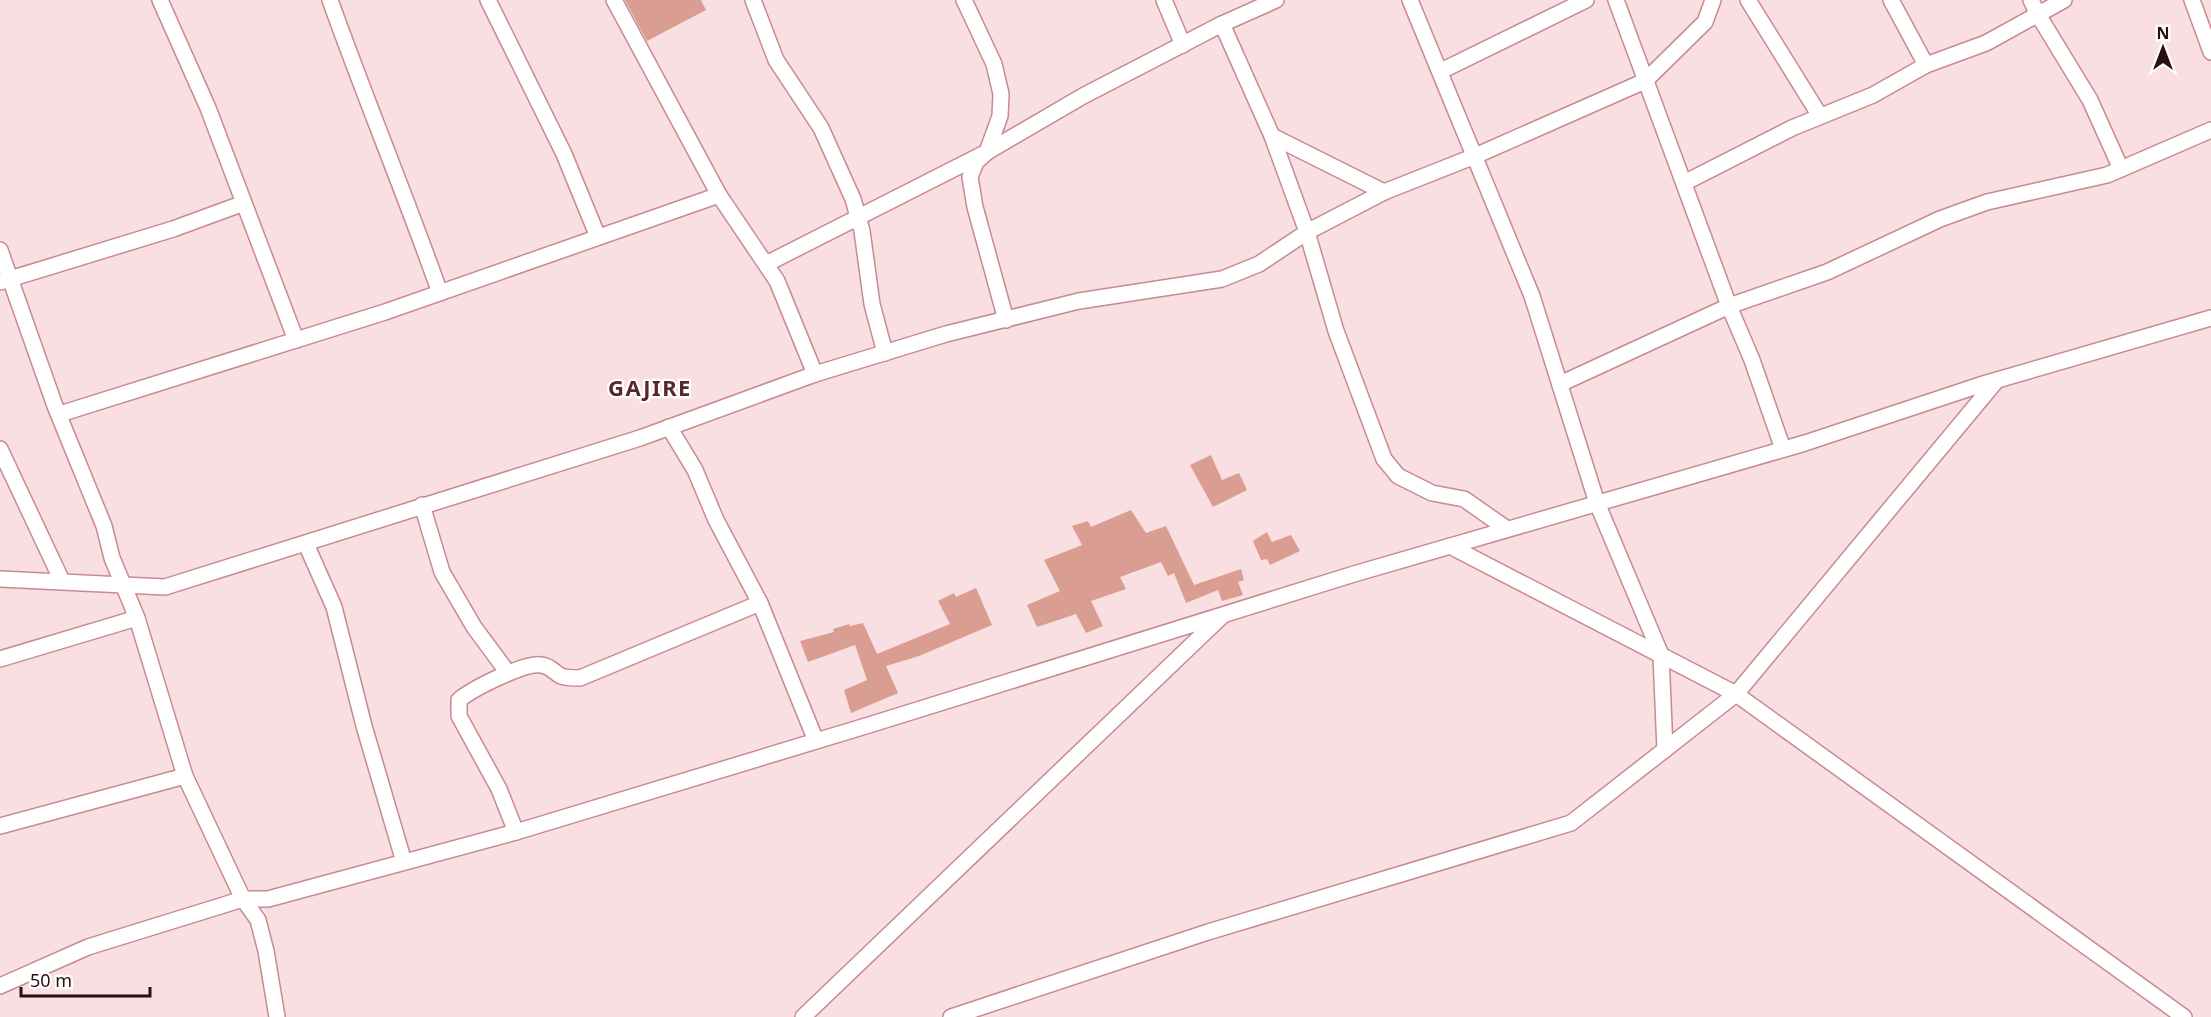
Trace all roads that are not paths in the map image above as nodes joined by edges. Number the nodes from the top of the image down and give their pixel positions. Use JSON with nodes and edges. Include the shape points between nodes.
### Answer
{"nodes":[{"id":1,"x":160,"y":0,"type":"edge"},
{"id":2,"x":330,"y":0,"type":"edge"},
{"id":3,"x":488,"y":0,"type":"edge"},
{"id":4,"x":614,"y":0,"type":"edge"},
{"id":5,"x":753,"y":0,"type":"edge"},
{"id":6,"x":964,"y":0,"type":"edge"},
{"id":7,"x":1164,"y":0,"type":"edge"},
{"id":8,"x":1276,"y":0,"type":"edge"},
{"id":9,"x":1410,"y":0,"type":"edge"},
{"id":10,"x":1586,"y":0,"type":"edge"},
{"id":11,"x":1616,"y":0,"type":"edge"},
{"id":12,"x":1713,"y":0,"type":"edge"},
{"id":13,"x":1748,"y":0,"type":"edge"},
{"id":14,"x":1891,"y":0,"type":"edge"},
{"id":15,"x":2064,"y":0,"type":"edge"},
{"id":16,"x":2192,"y":0,"type":"edge"},
{"id":17,"x":2034,"y":7,"type":"edge"},
{"id":18,"x":1222,"y":24,"type":"junction"},
{"id":19,"x":1183,"y":45,"type":"junction"},
{"id":20,"x":2211,"y":52,"type":"edge"},
{"id":21,"x":1926,"y":65,"type":"junction"},
{"id":22,"x":1441,"y":71,"type":"junction"},
{"id":23,"x":1645,"y":81,"type":"junction"},
{"id":24,"x":1820,"y":116,"type":"junction"},
{"id":25,"x":2211,"y":130,"type":"edge"},
{"id":26,"x":1272,"y":136,"type":"junction"},
{"id":27,"x":987,"y":152,"type":"junction"},
{"id":28,"x":1475,"y":156,"type":"junction"},
{"id":29,"x":2121,"y":169,"type":"junction"},
{"id":30,"x":1684,"y":183,"type":"junction"},
{"id":31,"x":1383,"y":192,"type":"junction"},
{"id":32,"x":720,"y":195,"type":"junction"},
{"id":33,"x":244,"y":203,"type":"junction"},
{"id":34,"x":858,"y":218,"type":"junction"},
{"id":35,"x":1307,"y":232,"type":"junction"},
{"id":36,"x":598,"y":237,"type":"junction"},
{"id":37,"x":0,"y":250,"type":"edge"},
{"id":38,"x":766,"y":264,"type":"junction"},
{"id":39,"x":4,"y":281,"type":"edge"},
{"id":40,"x":440,"y":293,"type":"junction"},
{"id":41,"x":1729,"y":306,"type":"junction"},
{"id":42,"x":2211,"y":318,"type":"edge"},
{"id":43,"x":1006,"y":320,"type":"junction"},
{"id":44,"x":296,"y":340,"type":"junction"},
{"id":45,"x":885,"y":353,"type":"junction"},
{"id":46,"x":815,"y":374,"type":"junction"},
{"id":47,"x":1997,"y":380,"type":"junction"},
{"id":48,"x":1560,"y":384,"type":"junction"},
{"id":49,"x":60,"y":414,"type":"junction"},
{"id":50,"x":669,"y":427,"type":"junction"},
{"id":51,"x":0,"y":449,"type":"edge"},
{"id":52,"x":1783,"y":449,"type":"junction"},
{"id":53,"x":1597,"y":503,"type":"junction"},
{"id":54,"x":422,"y":505,"type":"junction"},
{"id":55,"x":1507,"y":529,"type":"junction"},
{"id":56,"x":306,"y":544,"type":"junction"},
{"id":57,"x":1450,"y":546,"type":"junction"},
{"id":58,"x":0,"y":579,"type":"edge"},
{"id":59,"x":62,"y":582,"type":"junction"},
{"id":60,"x":124,"y":585,"type":"junction"},
{"id":61,"x":760,"y":603,"type":"junction"},
{"id":62,"x":1225,"y":614,"type":"junction"},
{"id":63,"x":137,"y":618,"type":"junction"},
{"id":64,"x":1661,"y":655,"type":"junction"},
{"id":65,"x":0,"y":659,"type":"edge"},
{"id":66,"x":508,"y":674,"type":"junction"},
{"id":67,"x":1736,"y":694,"type":"junction"},
{"id":68,"x":816,"y":741,"type":"junction"},
{"id":69,"x":1665,"y":750,"type":"junction"},
{"id":70,"x":185,"y":776,"type":"junction"},
{"id":71,"x":0,"y":826,"type":"edge"},
{"id":72,"x":516,"y":832,"type":"junction"},
{"id":73,"x":404,"y":862,"type":"junction"},
{"id":74,"x":243,"y":899,"type":"junction"},
{"id":75,"x":0,"y":986,"type":"edge"},
{"id":76,"x":277,"y":1017,"type":"edge"},
{"id":77,"x":802,"y":1017,"type":"edge"},
{"id":78,"x":951,"y":1017,"type":"edge"},
{"id":79,"x":2184,"y":1017,"type":"edge"}],
"edges":[{"from":1,"to":33,"type":"street","via":[[208,108]]},
{"from":2,"to":40,"type":"street"},
{"from":3,"to":36,"type":"street","via":[[564,154]]},
{"from":4,"to":32,"type":"street"},
{"from":5,"to":34,"type":"street","via":[[776,60],[821,128]]},
{"from":6,"to":27,"type":"street","via":[[994,64],[1001,94],[1000,116]]},
{"from":7,"to":19,"type":"street"},
{"from":8,"to":18,"type":"street"},
{"from":9,"to":22,"type":"street"},
{"from":10,"to":22,"type":"street"},
{"from":11,"to":23,"type":"street"},
{"from":12,"to":23,"type":"street","via":[[1706,21]]},
{"from":13,"to":24,"type":"street"},
{"from":14,"to":21,"type":"street"},
{"from":15,"to":17,"type":"street"},
{"from":16,"to":20,"type":"street"},
{"from":17,"to":21,"type":"street","via":[[1986,43]]},
{"from":17,"to":29,"type":"street","via":[[2090,100]]},
{"from":18,"to":19,"type":"street"},
{"from":18,"to":26,"type":"street"},
{"from":19,"to":27,"type":"street","via":[[1083,96]]},
{"from":21,"to":24,"type":"street","via":[[1873,95]]},
{"from":22,"to":28,"type":"street"},
{"from":23,"to":28,"type":"street"},
{"from":23,"to":30,"type":"street"},
{"from":24,"to":30,"type":"street"},
{"from":25,"to":29,"type":"street"},
{"from":26,"to":31,"type":"street"},
{"from":26,"to":35,"type":"street"},
{"from":27,"to":34,"type":"street"},
{"from":27,"to":43,"type":"street","via":[[976,162],[970,177]]},
{"from":28,"to":31,"type":"street"},
{"from":28,"to":48,"type":"street","via":[[1532,296]]},
{"from":29,"to":41,"type":"street","via":[[1987,202],[1940,219],[1827,272]]},
{"from":30,"to":41,"type":"street"},
{"from":31,"to":35,"type":"street"},
{"from":32,"to":36,"type":"street"},
{"from":32,"to":38,"type":"street"},
{"from":33,"to":39,"type":"street"},
{"from":33,"to":44,"type":"street"},
{"from":34,"to":38,"type":"street"},
{"from":34,"to":45,"type":"street","via":[[872,304]]},
{"from":35,"to":43,"type":"street","via":[[1259,264],[1222,279],[1079,301]]},
{"from":35,"to":55,"type":"street","via":[[1336,331],[1383,459],[1398,476],[1432,493],[1464,499]]},
{"from":36,"to":40,"type":"street"},
{"from":37,"to":39,"type":"street"},
{"from":38,"to":46,"type":"street","via":[[777,281]]},
{"from":39,"to":49,"type":"street"},
{"from":40,"to":44,"type":"street"},
{"from":41,"to":48,"type":"street"},
{"from":41,"to":52,"type":"street"},
{"from":42,"to":47,"type":"street"},
{"from":43,"to":45,"type":"street"},
{"from":44,"to":49,"type":"street"},
{"from":45,"to":46,"type":"street"},
{"from":46,"to":50,"type":"street"},
{"from":47,"to":52,"type":"street"},
{"from":47,"to":67,"type":"street"},
{"from":48,"to":53,"type":"street"},
{"from":49,"to":60,"type":"street"},
{"from":50,"to":54,"type":"street"},
{"from":50,"to":61,"type":"street","via":[[695,470],[716,520]]},
{"from":51,"to":59,"type":"street"},
{"from":52,"to":53,"type":"street"},
{"from":53,"to":55,"type":"street"},
{"from":53,"to":64,"type":"street"},
{"from":54,"to":56,"type":"street"},
{"from":54,"to":66,"type":"street","via":[[442,572],[474,627]]},
{"from":55,"to":57,"type":"street"},
{"from":56,"to":60,"type":"street","via":[[165,587]]},
{"from":56,"to":73,"type":"street","via":[[334,607]]},
{"from":57,"to":62,"type":"street"},
{"from":57,"to":64,"type":"street"},
{"from":58,"to":59,"type":"street"},
{"from":59,"to":60,"type":"street"},
{"from":60,"to":63,"type":"street"},
{"from":61,"to":66,"type":"street","via":[[580,678],[563,677],[550,667],[537,664]]},
{"from":61,"to":68,"type":"street"},
{"from":62,"to":68,"type":"street"},
{"from":62,"to":77,"type":"street"},
{"from":63,"to":65,"type":"street"},
{"from":63,"to":70,"type":"street"},
{"from":64,"to":67,"type":"street"},
{"from":64,"to":69,"type":"street"},
{"from":66,"to":72,"type":"street","via":[[468,692],[459,700],[459,716],[499,789]]},
{"from":67,"to":69,"type":"street"},
{"from":67,"to":79,"type":"street"},
{"from":68,"to":72,"type":"street"},
{"from":69,"to":78,"type":"street","via":[[1571,823],[1208,932]]},
{"from":70,"to":71,"type":"street"},
{"from":70,"to":74,"type":"street"},
{"from":72,"to":73,"type":"street"},
{"from":73,"to":74,"type":"street","via":[[268,899]]},
{"from":74,"to":75,"type":"street","via":[[88,947]]},
{"from":74,"to":76,"type":"street","via":[[258,920]]}]}
